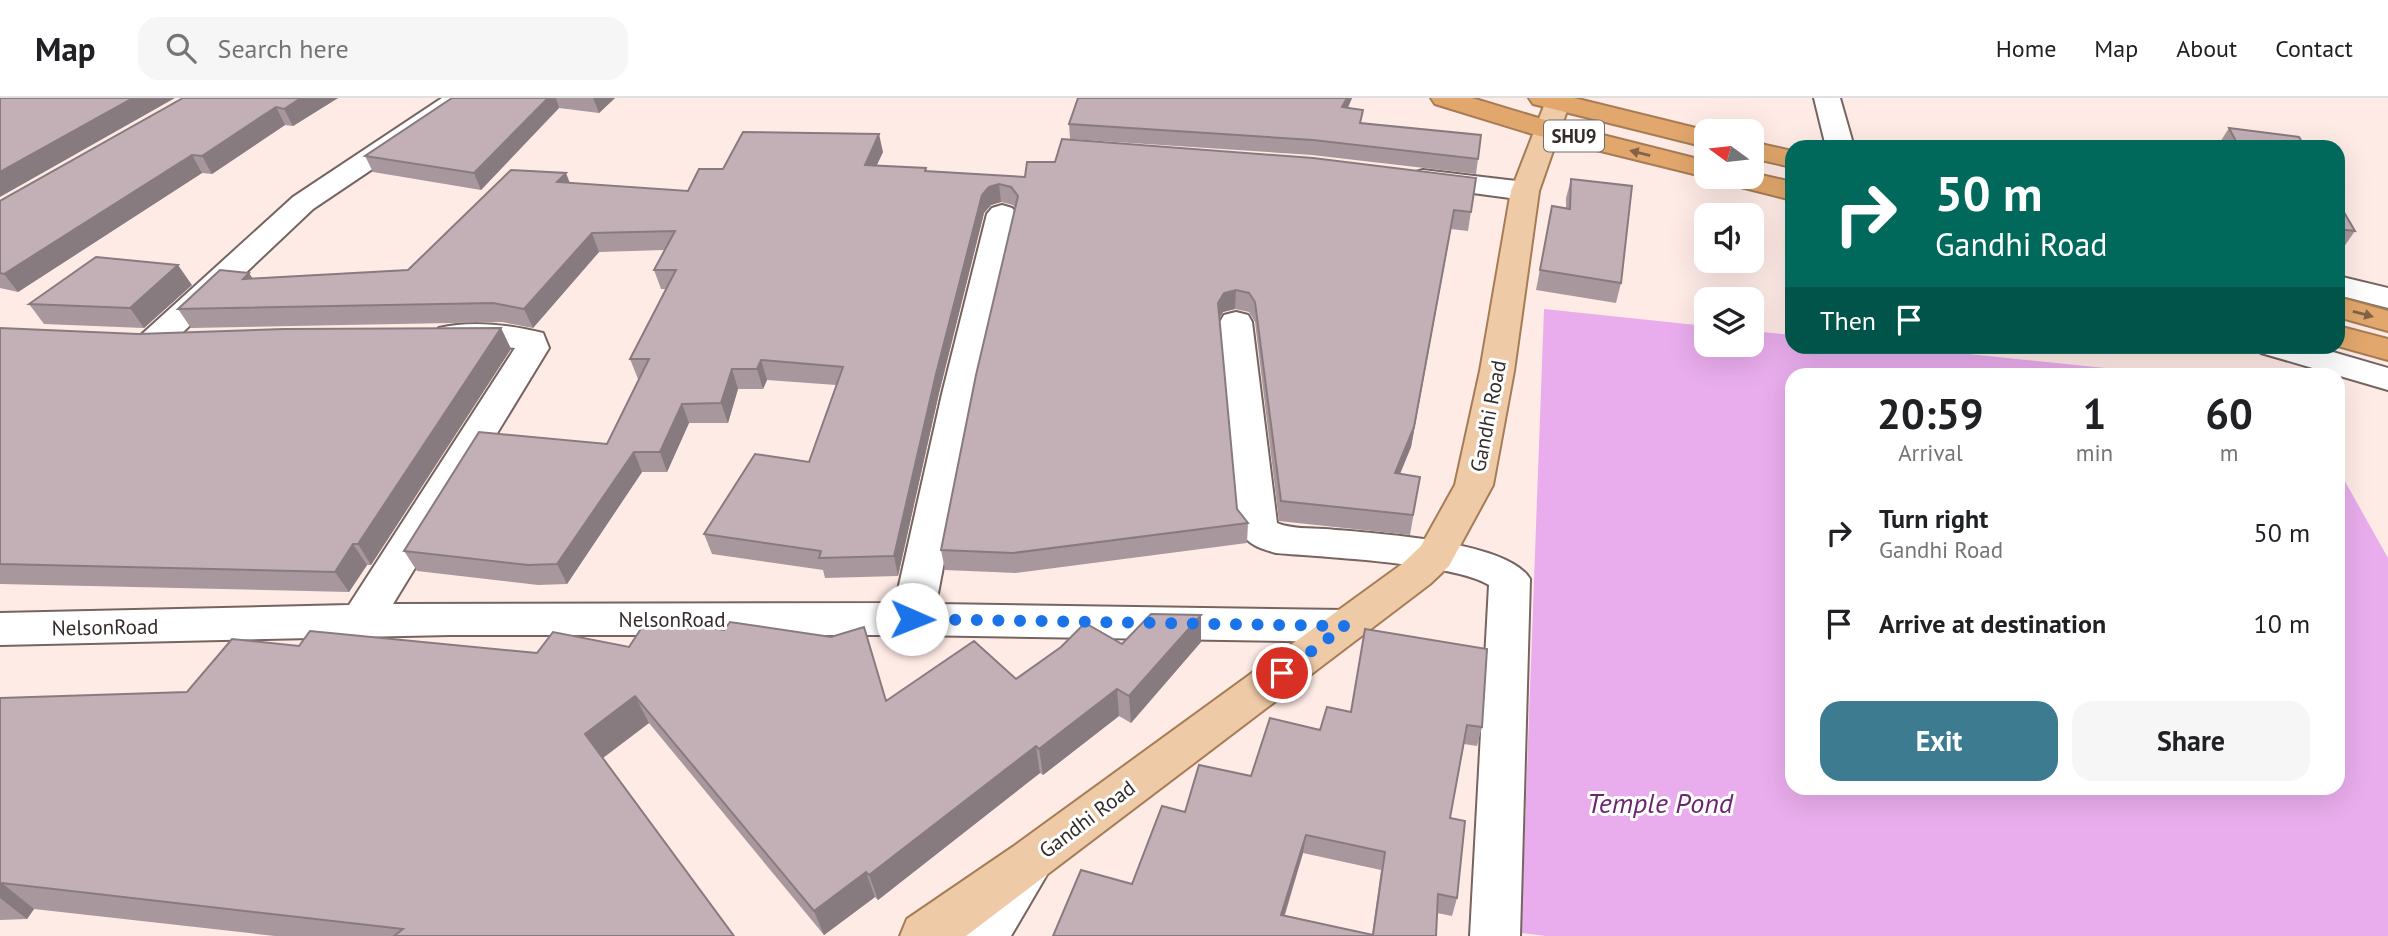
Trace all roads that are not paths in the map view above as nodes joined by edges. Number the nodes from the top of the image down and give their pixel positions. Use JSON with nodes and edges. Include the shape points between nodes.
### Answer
{"nodes":[{"id":1,"x":460,"y":98,"type":"edge"},
{"id":2,"x":1444,"y":98,"type":"edge"},
{"id":3,"x":1827,"y":98,"type":"edge"},
{"id":4,"x":1548,"y":110,"type":"edge"},
{"id":5,"x":1694,"y":137,"type":"edge"},
{"id":6,"x":1838,"y":140,"type":"edge"},
{"id":7,"x":1764,"y":153,"type":"edge"},
{"id":8,"x":1785,"y":157,"type":"edge"},
{"id":9,"x":1694,"y":165,"type":"edge"},
{"id":10,"x":1392,"y":175,"type":"edge"},
{"id":11,"x":1764,"y":184,"type":"edge"},
{"id":12,"x":1785,"y":189,"type":"edge"},
{"id":13,"x":1525,"y":191,"type":"junction"},
{"id":14,"x":1002,"y":214,"type":"dead end"},
{"id":15,"x":2345,"y":287,"type":"edge"},
{"id":16,"x":2388,"y":298,"type":"edge"},
{"id":17,"x":2345,"y":309,"type":"edge"},
{"id":18,"x":2388,"y":321,"type":"edge"},
{"id":19,"x":1236,"y":322,"type":"dead end"},
{"id":20,"x":420,"y":336,"type":"edge"},
{"id":21,"x":2345,"y":338,"type":"edge"},
{"id":22,"x":206,"y":340,"type":"edge"},
{"id":23,"x":2388,"y":350,"type":"edge"},
{"id":24,"x":2301,"y":354,"type":"edge"},
{"id":25,"x":2388,"y":379,"type":"edge"},
{"id":26,"x":1435,"y":556,"type":"junction"},
{"id":27,"x":912,"y":619,"type":"junction"},
{"id":28,"x":360,"y":621,"type":"junction"},
{"id":29,"x":1345,"y":626,"type":"junction"},
{"id":30,"x":0,"y":629,"type":"edge"},
{"id":31,"x":1031,"y":861,"type":"junction"},
{"id":32,"x":925,"y":936,"type":"edge"},
{"id":33,"x":983,"y":936,"type":"edge"},
{"id":34,"x":1495,"y":936,"type":"edge"}],
"edges":[{"from":1,"to":22,"type":"street","via":[[303,203],[139,341]]},
{"from":2,"to":4,"type":"highway","number":"SHU9"},
{"from":3,"to":6,"type":"street"},
{"from":4,"to":5,"type":"highway","number":"SHU9"},
{"from":9,"to":4,"type":"highway","number":"SHU9","one_way":true},
{"from":4,"to":13,"type":"main road","name":"Gandhi Road"},
{"from":7,"to":8,"type":"highway"},
{"from":10,"to":13,"type":"street"},
{"from":11,"to":12,"type":"highway"},
{"from":13,"to":26,"type":"main road","name":"Gandhi Road","via":[[1474,485]]},
{"from":14,"to":27,"type":"street"},
{"from":15,"to":16,"type":"street"},
{"from":17,"to":18,"type":"highway","one_way":true},
{"from":19,"to":26,"type":"street","via":[[1258,529],[1276,539]]},
{"from":20,"to":28,"type":"street","via":[[520,336],[531,340],[532,348]]},
{"from":21,"to":23,"type":"highway"},
{"from":24,"to":25,"type":"street"},
{"from":26,"to":29,"type":"main road","name":"Gandhi Road"},
{"from":26,"to":34,"type":"street","via":[[1492,567],[1510,579]]},
{"from":27,"to":28,"type":"street","name":"NelsonRoad"},
{"from":27,"to":29,"type":"street","name":"NelsonRoad"},
{"from":28,"to":30,"type":"street","name":"NelsonRoad"},
{"from":29,"to":31,"type":"main road","name":"Gandhi Road"},
{"from":31,"to":32,"type":"main road","name":"Gandhi Road"},
{"from":31,"to":33,"type":"street"}]}
